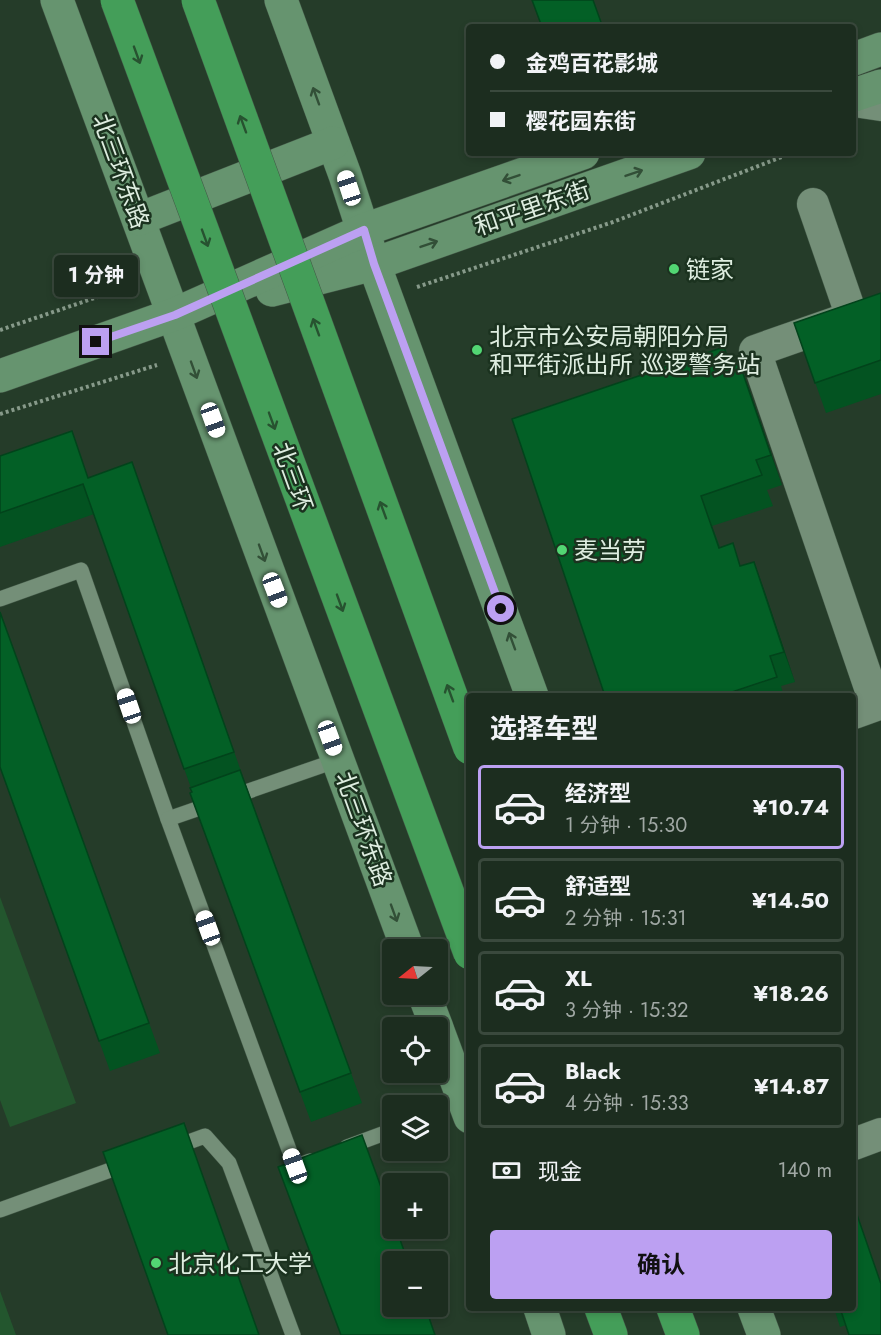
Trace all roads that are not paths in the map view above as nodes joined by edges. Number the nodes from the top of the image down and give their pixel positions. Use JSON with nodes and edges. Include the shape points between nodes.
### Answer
{"nodes":[{"id":1,"x":57,"y":0,"type":"edge"},
{"id":2,"x":117,"y":0,"type":"edge"},
{"id":3,"x":198,"y":0,"type":"edge"},
{"id":4,"x":281,"y":0,"type":"edge"},
{"id":5,"x":881,"y":49,"type":"edge"},
{"id":6,"x":856,"y":58,"type":"edge"},
{"id":7,"x":881,"y":86,"type":"edge"},
{"id":8,"x":856,"y":94,"type":"edge"},
{"id":9,"x":856,"y":101,"type":"edge"},
{"id":10,"x":881,"y":105,"type":"edge"},
{"id":11,"x":333,"y":143,"type":"junction"},
{"id":12,"x":666,"y":156,"type":"edge"},
{"id":13,"x":573,"y":168,"type":"edge"},
{"id":14,"x":813,"y":204,"type":"dead end"},
{"id":15,"x":139,"y":219,"type":"junction"},
{"id":16,"x":364,"y":230,"type":"junction"},
{"id":17,"x":374,"y":264,"type":"junction"},
{"id":18,"x":175,"y":315,"type":"junction"},
{"id":19,"x":0,"y":376,"type":"edge"},
{"id":20,"x":0,"y":599,"type":"edge"},
{"id":21,"x":531,"y":693,"type":"edge"},
{"id":22,"x":856,"y":712,"type":"edge"},
{"id":23,"x":466,"y":737,"type":"edge"},
{"id":24,"x":338,"y":760,"type":"junction"},
{"id":25,"x":168,"y":819,"type":"junction"},
{"id":26,"x":404,"y":939,"type":"edge"},
{"id":27,"x":466,"y":942,"type":"edge"},
{"id":28,"x":448,"y":1058,"type":"edge"},
{"id":29,"x":466,"y":1106,"type":"edge"},
{"id":30,"x":382,"y":1134,"type":"edge"},
{"id":31,"x":881,"y":1134,"type":"edge"},
{"id":32,"x":856,"y":1143,"type":"edge"},
{"id":33,"x":162,"y":1152,"type":"edge"},
{"id":34,"x":140,"y":1159,"type":"edge"},
{"id":35,"x":0,"y":1210,"type":"edge"},
{"id":36,"x":541,"y":1311,"type":"edge"},
{"id":37,"x":602,"y":1311,"type":"edge"},
{"id":38,"x":674,"y":1311,"type":"edge"},
{"id":39,"x":755,"y":1311,"type":"edge"},
{"id":40,"x":293,"y":1335,"type":"edge"},
{"id":41,"x":549,"y":1335,"type":"edge"},
{"id":42,"x":611,"y":1335,"type":"edge"},
{"id":43,"x":683,"y":1335,"type":"edge"},
{"id":44,"x":764,"y":1335,"type":"edge"}],
"edges":[{"from":1,"to":15,"type":"street","name":"北三环东路"},
{"from":2,"to":27,"type":"highway","name":"北三环","one_way":true,"bridge":true},
{"from":23,"to":3,"type":"highway","one_way":true,"bridge":true},
{"from":11,"to":4,"type":"street","one_way":true},
{"from":5,"to":6,"type":"street"},
{"from":7,"to":8,"type":"street"},
{"from":9,"to":10,"type":"street"},
{"from":11,"to":15,"type":"street"},
{"from":11,"to":16,"type":"street"},
{"from":13,"to":12,"type":"street","name":"和平里东街","one_way":true},
{"from":13,"to":16,"type":"street","name":"和平里东街","one_way":true},
{"from":17,"to":13,"type":"street","name":"和平里东街","one_way":true},
{"from":14,"to":22,"type":"street","via":[[852,317],[756,351],[876,705]]},
{"from":15,"to":18,"type":"street","name":"北三环东路"},
{"from":16,"to":17,"type":"street"},
{"from":16,"to":18,"type":"street","name":"和平里东街"},
{"from":17,"to":18,"type":"street","name":"和平里东街"},
{"from":21,"to":17,"type":"street","one_way":true},
{"from":18,"to":19,"type":"street"},
{"from":18,"to":24,"type":"street","name":"北三环东路","one_way":true},
{"from":20,"to":25,"type":"lane","via":[[81,570]]},
{"from":24,"to":25,"type":"lane"},
{"from":24,"to":26,"type":"street","name":"北三环东路","one_way":true},
{"from":25,"to":30,"type":"lane","via":[[295,1166]]},
{"from":28,"to":29,"type":"street"},
{"from":31,"to":32,"type":"street"},
{"from":33,"to":40,"type":"lane","via":[[205,1136],[229,1163]]},
{"from":34,"to":35,"type":"lane"},
{"from":36,"to":41,"type":"street"},
{"from":37,"to":42,"type":"highway"},
{"from":38,"to":43,"type":"highway"},
{"from":39,"to":44,"type":"street"}]}
